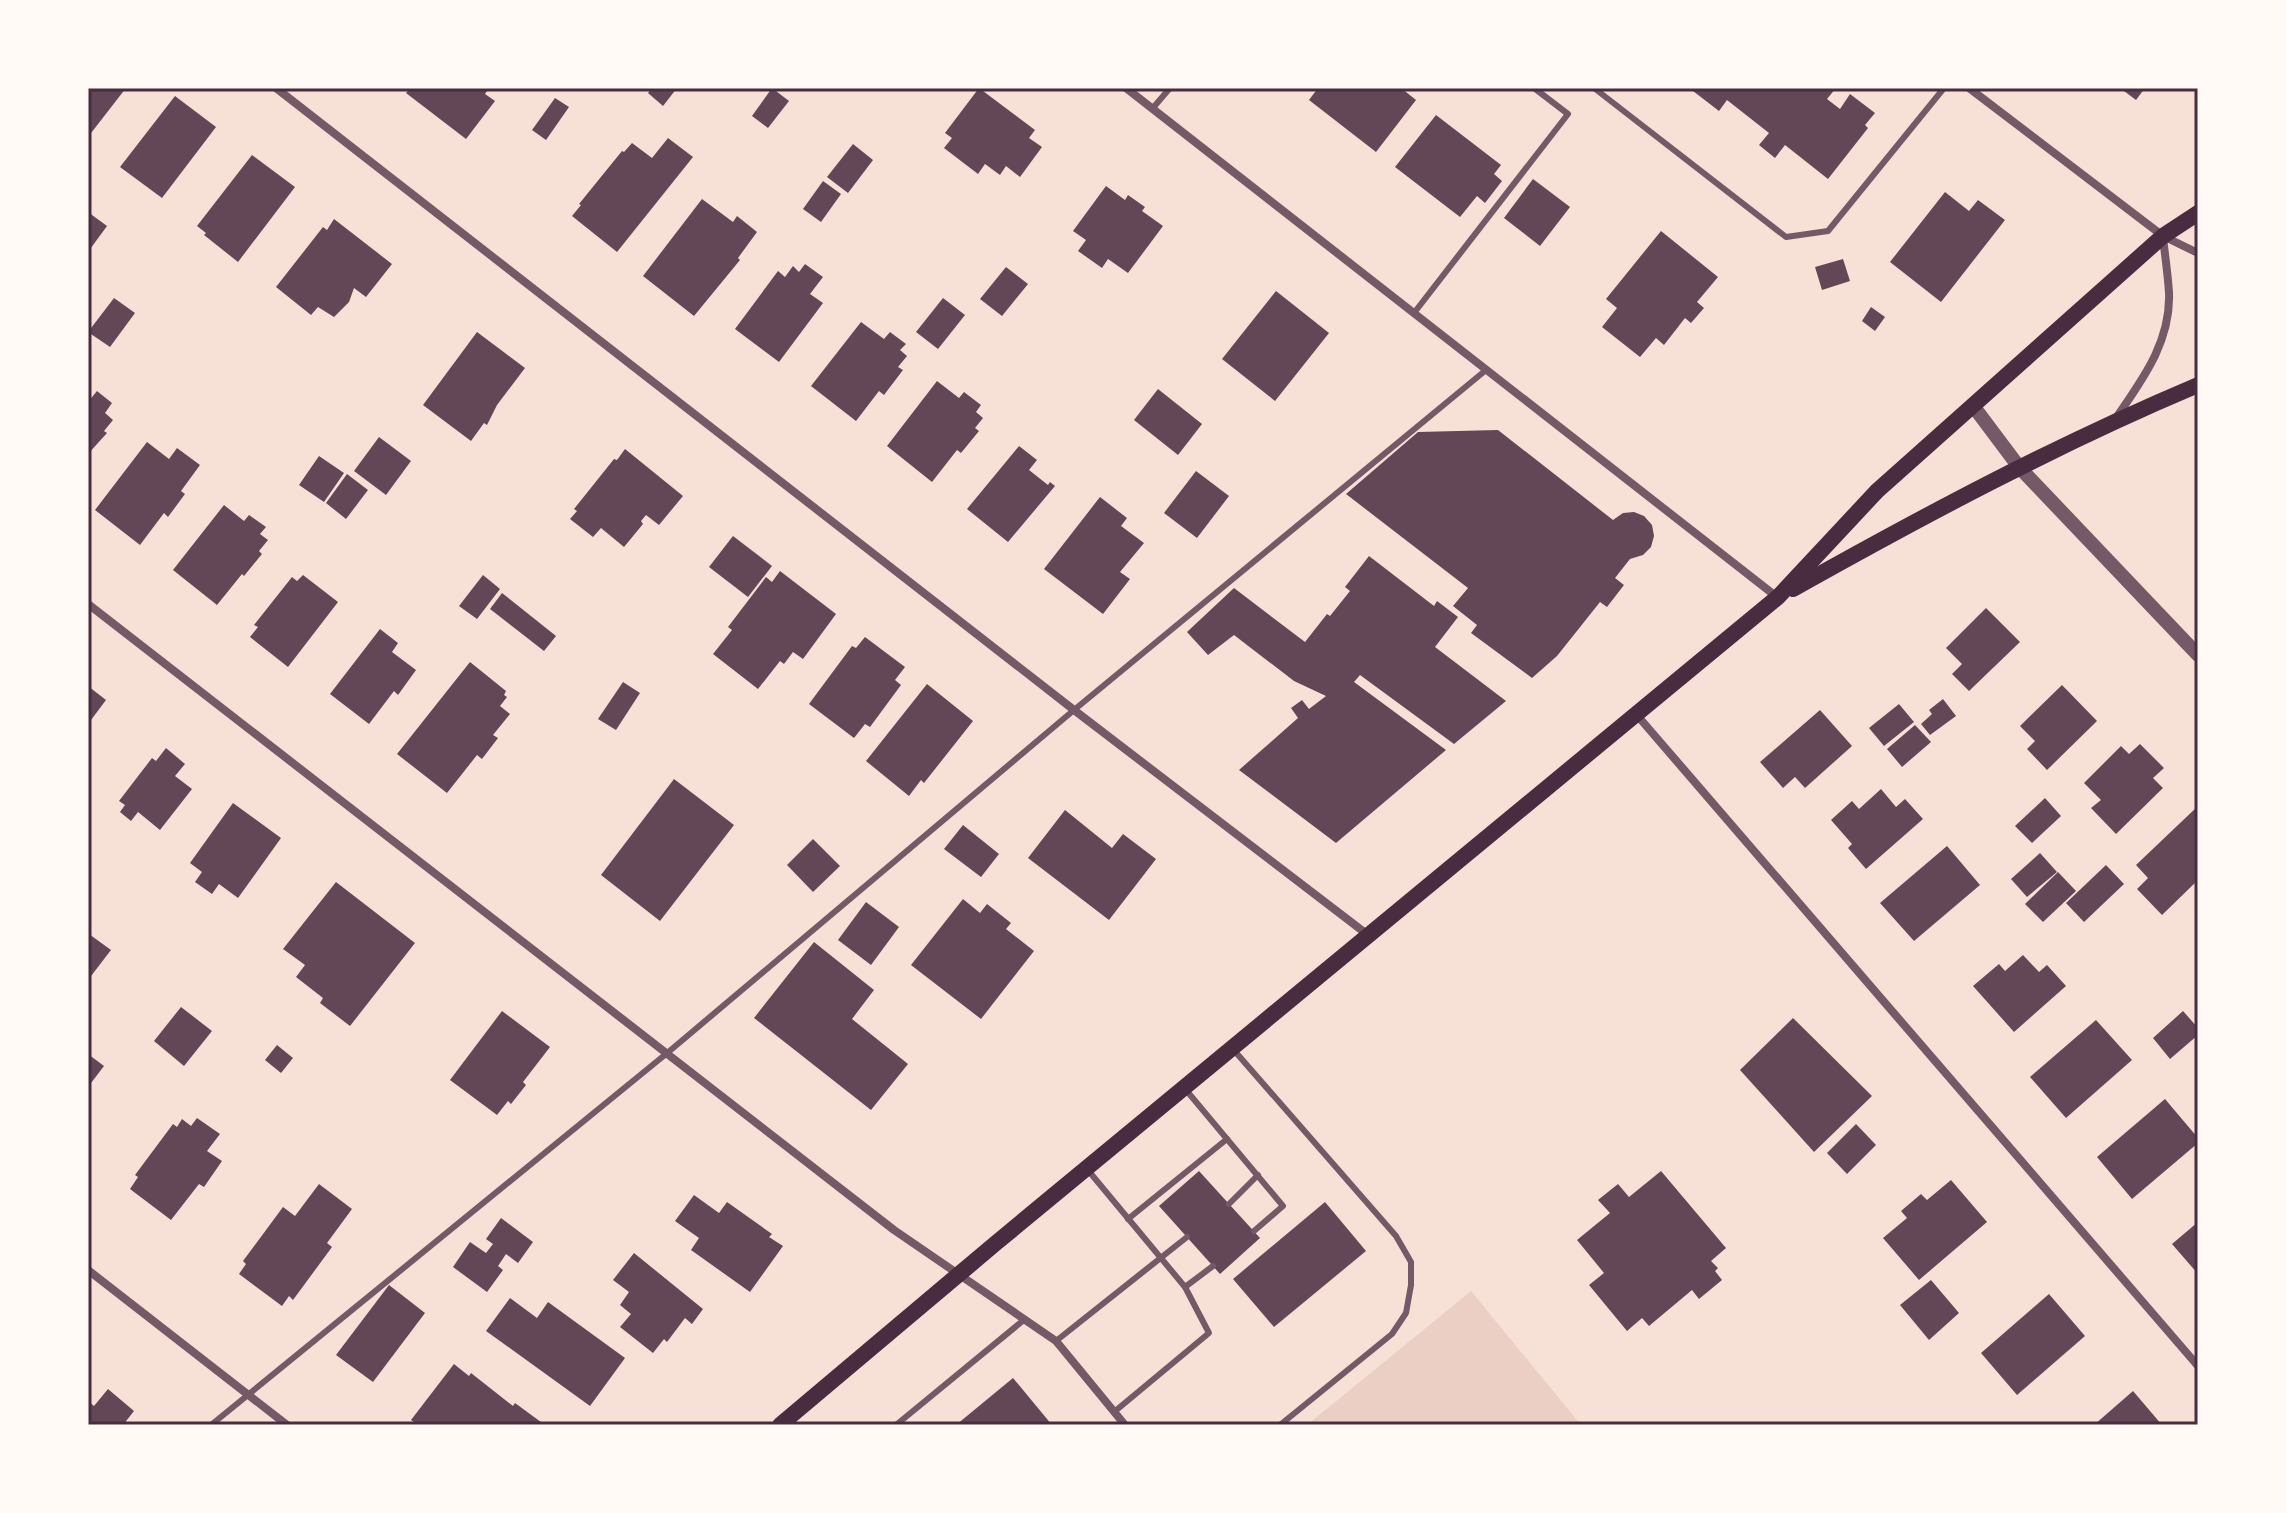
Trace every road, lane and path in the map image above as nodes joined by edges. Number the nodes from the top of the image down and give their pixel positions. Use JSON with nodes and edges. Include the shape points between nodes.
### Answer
{"nodes":[{"id":1,"x":276,"y":88,"type":"edge"},
{"id":2,"x":1126,"y":88,"type":"edge"},
{"id":3,"x":1170,"y":88,"type":"edge"},
{"id":4,"x":1534,"y":88,"type":"edge"},
{"id":5,"x":1594,"y":88,"type":"edge"},
{"id":6,"x":1944,"y":88,"type":"edge"},
{"id":7,"x":1973,"y":89,"type":"edge"},
{"id":8,"x":1152,"y":109,"type":"junction"},
{"id":9,"x":2198,"y":213,"type":"edge"},
{"id":10,"x":2163,"y":236,"type":"junction"},
{"id":11,"x":2198,"y":253,"type":"edge"},
{"id":12,"x":1414,"y":313,"type":"junction"},
{"id":13,"x":1486,"y":370,"type":"junction"},
{"id":14,"x":2198,"y":385,"type":"edge"},
{"id":15,"x":1974,"y":407,"type":"junction"},
{"id":16,"x":2115,"y":420,"type":"junction"},
{"id":17,"x":2019,"y":467,"type":"junction"},
{"id":18,"x":1778,"y":597,"type":"junction"},
{"id":19,"x":88,"y":604,"type":"edge"},
{"id":20,"x":2198,"y":655,"type":"edge"},
{"id":21,"x":1074,"y":710,"type":"junction"},
{"id":22,"x":1636,"y":714,"type":"junction"},
{"id":23,"x":1368,"y":936,"type":"junction"},
{"id":24,"x":1232,"y":1048,"type":"junction"},
{"id":25,"x":666,"y":1054,"type":"junction"},
{"id":26,"x":1184,"y":1088,"type":"junction"},
{"id":27,"x":1227,"y":1139,"type":"junction"},
{"id":28,"x":1087,"y":1169,"type":"junction"},
{"id":29,"x":1258,"y":1175,"type":"junction"},
{"id":30,"x":1229,"y":1204,"type":"dead end"},
{"id":31,"x":1128,"y":1219,"type":"junction"},
{"id":32,"x":1254,"y":1231,"type":"dead end"},
{"id":33,"x":1187,"y":1237,"type":"dead end"},
{"id":34,"x":1160,"y":1258,"type":"junction"},
{"id":35,"x":1213,"y":1266,"type":"dead end"},
{"id":36,"x":88,"y":1270,"type":"edge"},
{"id":37,"x":959,"y":1274,"type":"junction"},
{"id":38,"x":1185,"y":1287,"type":"junction"},
{"id":39,"x":1025,"y":1319,"type":"junction"},
{"id":40,"x":1056,"y":1341,"type":"junction"},
{"id":41,"x":2198,"y":1366,"type":"edge"},
{"id":42,"x":248,"y":1394,"type":"junction"},
{"id":43,"x":1114,"y":1412,"type":"junction"},
{"id":44,"x":211,"y":1425,"type":"edge"},
{"id":45,"x":287,"y":1425,"type":"edge"},
{"id":46,"x":780,"y":1425,"type":"edge"},
{"id":47,"x":896,"y":1425,"type":"edge"},
{"id":48,"x":1125,"y":1425,"type":"edge"},
{"id":49,"x":1280,"y":1425,"type":"edge"}],
"edges":[{"from":1,"to":21,"type":"street"},
{"from":2,"to":8,"type":"street"},
{"from":3,"to":8,"type":"lane"},
{"from":4,"to":12,"type":"lane","via":[[1568,114]]},
{"from":5,"to":6,"type":"lane","via":[[1786,237],[1828,231]]},
{"from":7,"to":10,"type":"street"},
{"from":8,"to":12,"type":"street"},
{"from":9,"to":10,"type":"main road"},
{"from":10,"to":11,"type":"street"},
{"from":10,"to":15,"type":"main road"},
{"from":10,"to":16,"type":"street","via":[[2169,296],[2165,331],[2152,363]]},
{"from":12,"to":13,"type":"street"},
{"from":13,"to":18,"type":"street"},
{"from":13,"to":21,"type":"lane"},
{"from":14,"to":16,"type":"main road"},
{"from":15,"to":17,"type":"street"},
{"from":15,"to":18,"type":"main road","via":[[1877,491]]},
{"from":16,"to":17,"type":"main road"},
{"from":17,"to":18,"type":"main road"},
{"from":17,"to":20,"type":"street"},
{"from":18,"to":22,"type":"main road"},
{"from":19,"to":25,"type":"street"},
{"from":21,"to":23,"type":"street"},
{"from":21,"to":25,"type":"lane"},
{"from":22,"to":23,"type":"main road"},
{"from":22,"to":41,"type":"street"},
{"from":23,"to":24,"type":"main road"},
{"from":24,"to":26,"type":"main road"},
{"from":24,"to":49,"type":"lane","via":[[1396,1236],[1411,1262],[1406,1313],[1392,1334]]},
{"from":25,"to":37,"type":"street"},
{"from":25,"to":42,"type":"lane"},
{"from":26,"to":27,"type":"lane"},
{"from":26,"to":28,"type":"main road"},
{"from":27,"to":29,"type":"lane"},
{"from":27,"to":31,"type":"lane"},
{"from":28,"to":31,"type":"lane"},
{"from":28,"to":37,"type":"main road"},
{"from":29,"to":30,"type":"lane"},
{"from":29,"to":32,"type":"lane","via":[[1283,1206]]},
{"from":31,"to":34,"type":"lane"},
{"from":33,"to":34,"type":"lane"},
{"from":34,"to":38,"type":"lane"},
{"from":34,"to":40,"type":"lane"},
{"from":35,"to":38,"type":"lane"},
{"from":36,"to":42,"type":"street"},
{"from":37,"to":39,"type":"street"},
{"from":37,"to":46,"type":"main road"},
{"from":38,"to":43,"type":"lane","via":[[1209,1333]]},
{"from":39,"to":40,"type":"street"},
{"from":39,"to":47,"type":"lane"},
{"from":40,"to":43,"type":"street"},
{"from":42,"to":44,"type":"lane"},
{"from":42,"to":45,"type":"street"},
{"from":43,"to":48,"type":"street"}]}
